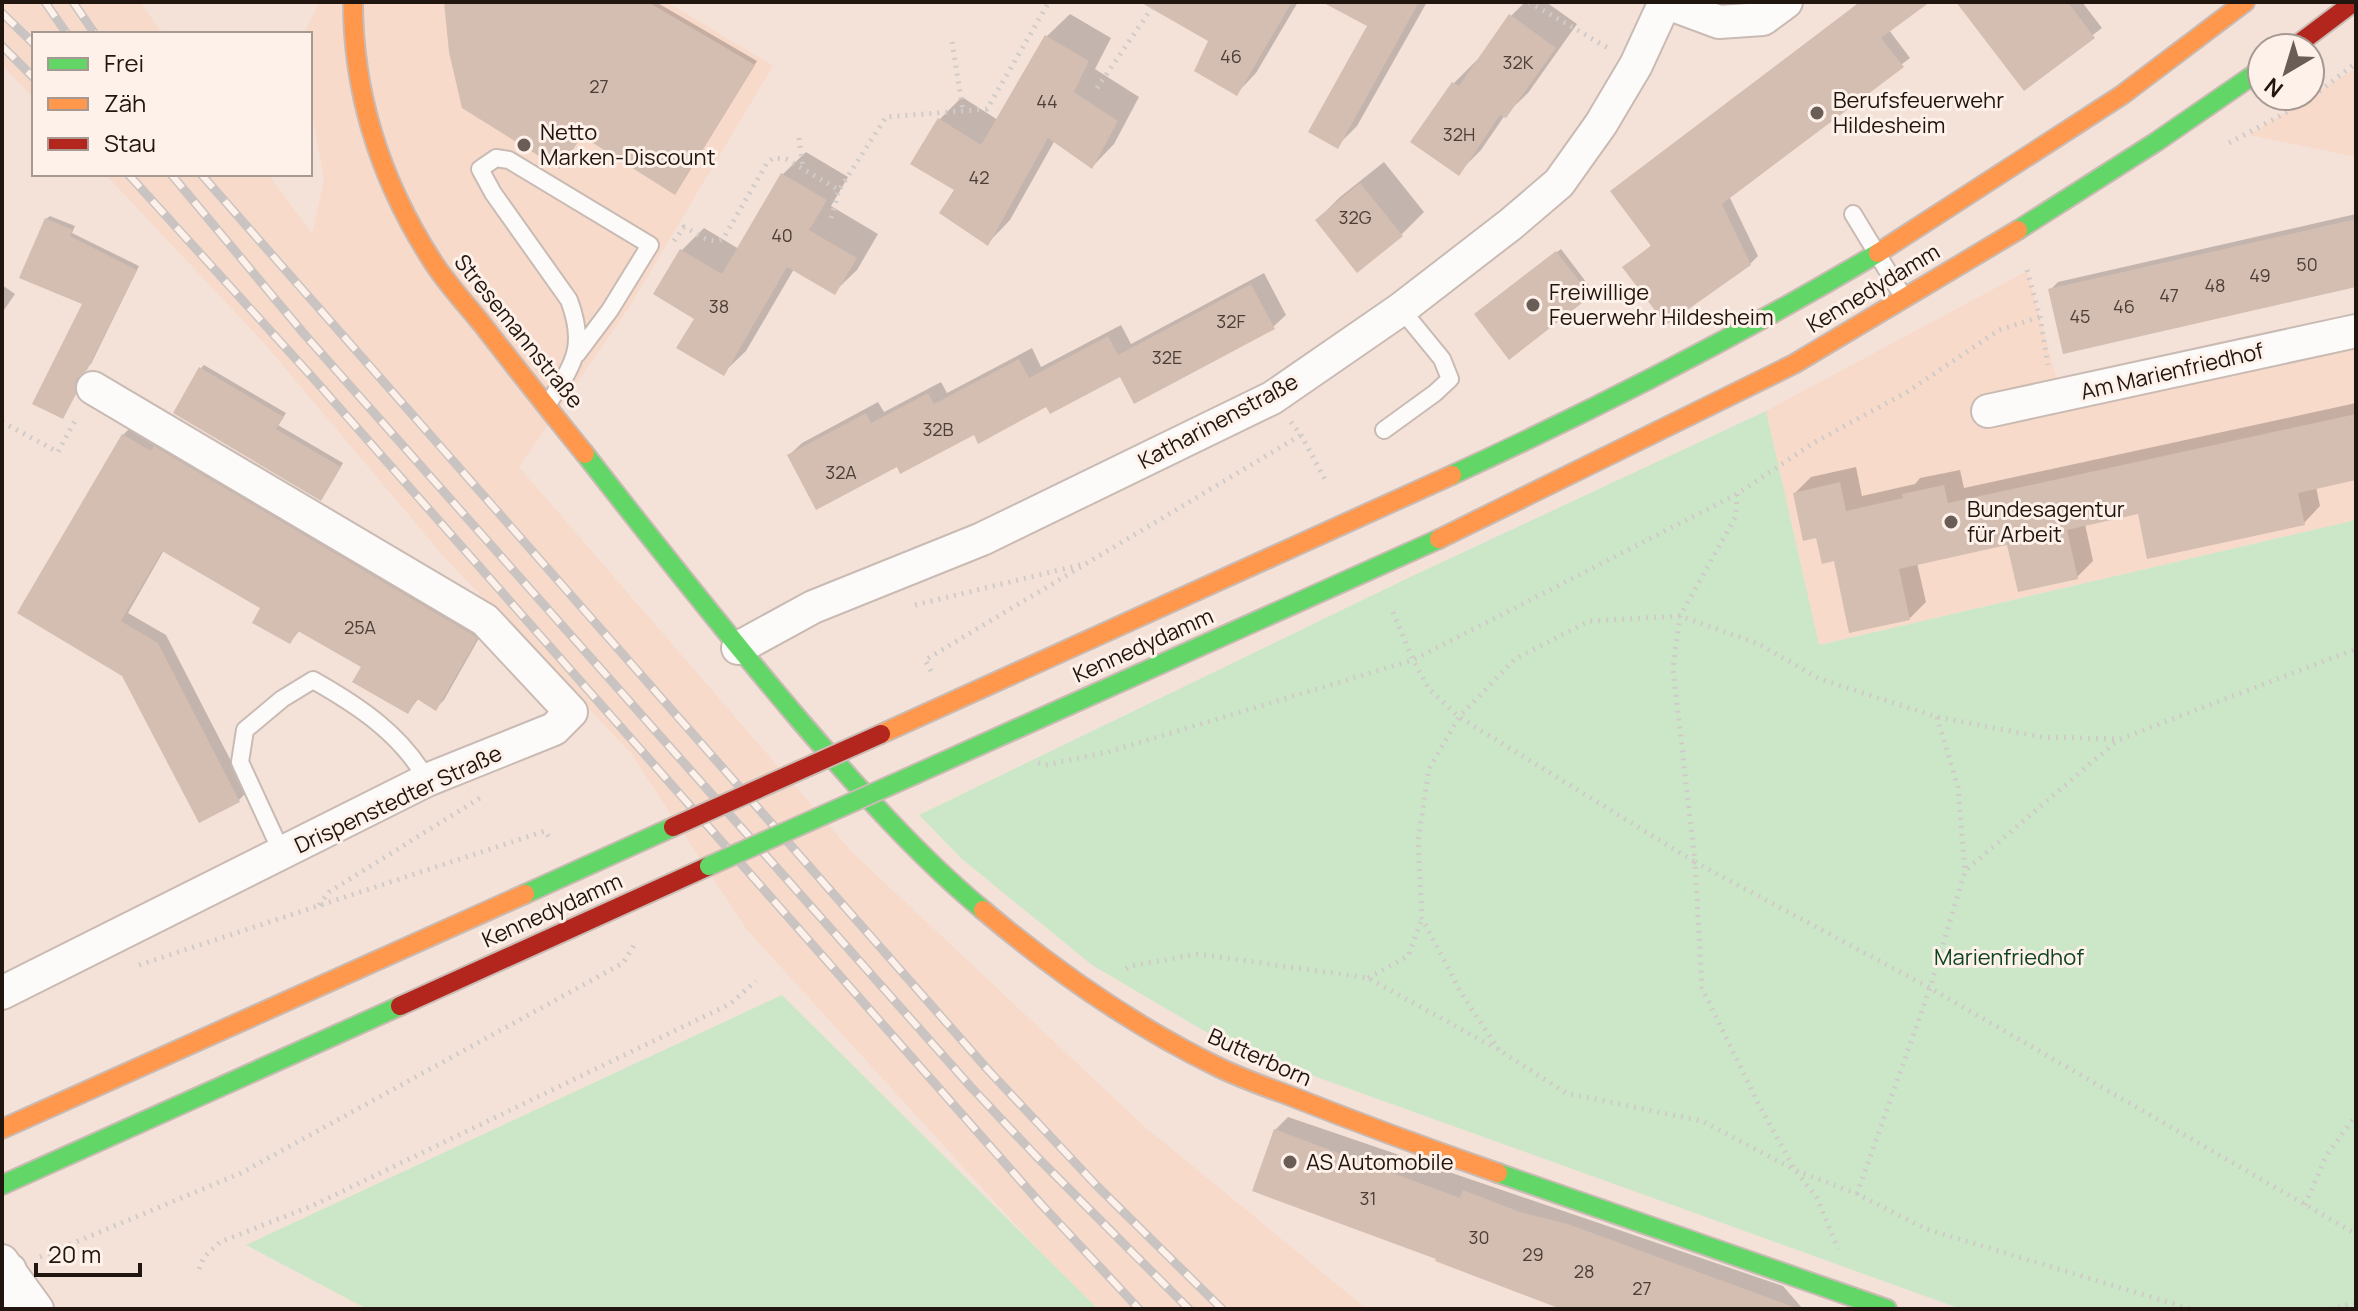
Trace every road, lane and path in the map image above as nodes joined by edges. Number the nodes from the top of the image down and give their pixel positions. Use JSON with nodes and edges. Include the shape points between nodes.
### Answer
{"nodes":[{"id":1,"x":353,"y":2,"type":"edge"},
{"id":2,"x":1049,"y":2,"type":"edge"},
{"id":3,"x":1156,"y":2,"type":"edge"},
{"id":4,"x":1529,"y":2,"type":"edge"},
{"id":5,"x":1665,"y":2,"type":"edge"},
{"id":6,"x":1786,"y":2,"type":"edge"},
{"id":7,"x":2245,"y":2,"type":"edge"},
{"id":8,"x":2354,"y":2,"type":"edge"},
{"id":9,"x":2356,"y":16,"type":"edge"},
{"id":10,"x":2316,"y":32,"type":"edge"},
{"id":11,"x":2319,"y":32,"type":"edge"},
{"id":12,"x":952,"y":42,"type":"dead end"},
{"id":13,"x":1636,"y":65,"type":"junction"},
{"id":14,"x":2246,"y":80,"type":"edge"},
{"id":15,"x":1097,"y":88,"type":"dead end"},
{"id":16,"x":963,"y":111,"type":"junction"},
{"id":17,"x":799,"y":138,"type":"dead end"},
{"id":18,"x":803,"y":168,"type":"junction"},
{"id":19,"x":839,"y":190,"type":"junction"},
{"id":20,"x":1853,"y":214,"type":"dead end"},
{"id":21,"x":831,"y":218,"type":"dead end"},
{"id":22,"x":671,"y":246,"type":"dead end"},
{"id":23,"x":1877,"y":254,"type":"junction"},
{"id":24,"x":2025,"y":260,"type":"dead end"},
{"id":25,"x":1904,"y":298,"type":"junction"},
{"id":26,"x":1401,"y":309,"type":"junction"},
{"id":27,"x":2040,"y":317,"type":"junction"},
{"id":28,"x":2356,"y":331,"type":"edge"},
{"id":29,"x":577,"y":354,"type":"junction"},
{"id":30,"x":93,"y":388,"type":"joint"},
{"id":31,"x":1272,"y":398,"type":"junction"},
{"id":32,"x":2053,"y":398,"type":"junction"},
{"id":33,"x":547,"y":406,"type":"junction"},
{"id":34,"x":1988,"y":411,"type":"dead end"},
{"id":35,"x":2,"y":422,"type":"edge"},
{"id":36,"x":1384,"y":430,"type":"dead end"},
{"id":37,"x":1301,"y":435,"type":"junction"},
{"id":38,"x":1327,"y":483,"type":"dead end"},
{"id":39,"x":1737,"y":494,"type":"junction"},
{"id":40,"x":1091,"y":563,"type":"junction"},
{"id":41,"x":914,"y":605,"type":"dead end"},
{"id":42,"x":1393,"y":612,"type":"dead end"},
{"id":43,"x":1680,"y":616,"type":"junction"},
{"id":44,"x":738,"y":648,"type":"junction"},
{"id":45,"x":2356,"y":649,"type":"edge"},
{"id":46,"x":1413,"y":660,"type":"junction"},
{"id":47,"x":933,"y":676,"type":"dead end"},
{"id":48,"x":1459,"y":717,"type":"junction"},
{"id":49,"x":1937,"y":717,"type":"junction"},
{"id":50,"x":2120,"y":739,"type":"junction"},
{"id":51,"x":1026,"y":761,"type":"dead end"},
{"id":52,"x":427,"y":780,"type":"junction"},
{"id":53,"x":496,"y":788,"type":"dead end"},
{"id":54,"x":555,"y":845,"type":"dead end"},
{"id":55,"x":282,"y":853,"type":"junction"},
{"id":56,"x":1695,"y":862,"type":"junction"},
{"id":57,"x":1965,"y":871,"type":"junction"},
{"id":58,"x":318,"y":905,"type":"junction"},
{"id":59,"x":1422,"y":918,"type":"junction"},
{"id":60,"x":642,"y":931,"type":"dead end"},
{"id":61,"x":124,"y":969,"type":"dead end"},
{"id":62,"x":1368,"y":978,"type":"junction"},
{"id":63,"x":756,"y":981,"type":"dead end"},
{"id":64,"x":1930,"y":988,"type":"junction"},
{"id":65,"x":1092,"y":992,"type":"junction"},
{"id":66,"x":2,"y":993,"type":"edge"},
{"id":67,"x":1499,"y":1050,"type":"junction"},
{"id":68,"x":2356,"y":1115,"type":"edge"},
{"id":69,"x":2,"y":1129,"type":"edge"},
{"id":70,"x":1795,"y":1170,"type":"junction"},
{"id":71,"x":2,"y":1185,"type":"edge"},
{"id":72,"x":1857,"y":1194,"type":"junction"},
{"id":73,"x":2305,"y":1205,"type":"junction"},
{"id":74,"x":2356,"y":1234,"type":"edge"},
{"id":75,"x":6,"y":1266,"type":"edge"},
{"id":76,"x":199,"y":1269,"type":"dead end"},
{"id":77,"x":1858,"y":1298,"type":"junction"},
{"id":78,"x":2356,"y":1303,"type":"edge"},
{"id":79,"x":3,"y":1309,"type":"edge"},
{"id":80,"x":37,"y":1309,"type":"edge"},
{"id":81,"x":1887,"y":1309,"type":"edge"},
{"id":82,"x":2191,"y":1309,"type":"edge"},
{"id":83,"x":2330,"y":1309,"type":"edge"}],
"edges":[{"from":1,"to":33,"type":"main road","name":"Stresemannstraße","via":[[360,91],[396,195],[434,264]]},
{"from":2,"to":16,"type":"path","via":[[987,109]]},
{"from":3,"to":15,"type":"path"},
{"from":4,"to":13,"type":"path"},
{"from":5,"to":6,"type":"street","via":[[1719,22],[1763,19]]},
{"from":5,"to":13,"type":"street","name":"Katharinenstraße"},
{"from":7,"to":23,"type":"main road","name":"Kennedydamm","via":[[2122,95]]},
{"from":8,"to":10,"type":"main road"},
{"from":9,"to":11,"type":"main road"},
{"from":12,"to":16,"type":"path"},
{"from":13,"to":26,"type":"street","name":"Katharinenstraße","via":[[1559,183]]},
{"from":14,"to":25,"type":"main road","name":"Kennedydamm"},
{"from":16,"to":19,"type":"path","via":[[886,117]]},
{"from":17,"to":18,"type":"path"},
{"from":18,"to":19,"type":"path"},
{"from":18,"to":22,"type":"path","via":[[773,158],[723,239],[706,240],[684,227]]},
{"from":19,"to":21,"type":"path"},
{"from":20,"to":23,"type":"lane"},
{"from":23,"to":25,"type":"lane"},
{"from":23,"to":69,"type":"main road","name":"Kennedydamm","bridge":true,"via":[[1561,425]]},
{"from":24,"to":27,"type":"path"},
{"from":25,"to":71,"type":"main road","name":"Kennedydamm","bridge":true,"via":[[1794,364],[1493,514]]},
{"from":26,"to":31,"type":"street","name":"Katharinenstraße"},
{"from":26,"to":36,"type":"lane","via":[[1442,359],[1450,379]]},
{"from":27,"to":32,"type":"path"},
{"from":27,"to":39,"type":"path","via":[[1999,330]]},
{"from":28,"to":32,"type":"street","name":"Am Marienfriedhof"},
{"from":29,"to":29,"type":"lane","via":[[569,300],[480,169],[496,158],[509,160],[650,245]]},
{"from":29,"to":33,"type":"lane"},
{"from":30,"to":35,"type":"path","via":[[58,452]]},
{"from":30,"to":52,"type":"street","name":"Drispenstedter Straße","via":[[485,620],[571,712],[554,729]]},
{"from":31,"to":37,"type":"path"},
{"from":31,"to":44,"type":"street","name":"Katharinenstraße","via":[[982,539],[813,607]]},
{"from":32,"to":34,"type":"street","name":"Am Marienfriedhof"},
{"from":33,"to":44,"type":"main road","name":"Stresemannstraße"},
{"from":37,"to":38,"type":"path"},
{"from":37,"to":40,"type":"path"},
{"from":39,"to":43,"type":"path","via":[[1736,516]]},
{"from":39,"to":46,"type":"path"},
{"from":40,"to":41,"type":"path"},
{"from":40,"to":47,"type":"path","via":[[925,660]]},
{"from":42,"to":46,"type":"path"},
{"from":43,"to":48,"type":"path","via":[[1589,621],[1515,659]]},
{"from":43,"to":49,"type":"path","via":[[1759,644],[1820,679]]},
{"from":43,"to":56,"type":"path","via":[[1673,668]]},
{"from":44,"to":65,"type":"main road","name":"Butterborn","via":[[936,871],[1023,944]]},
{"from":45,"to":50,"type":"path"},
{"from":46,"to":48,"type":"path","via":[[1429,689]]},
{"from":46,"to":51,"type":"path","via":[[1108,752],[1045,765]]},
{"from":48,"to":56,"type":"path"},
{"from":48,"to":59,"type":"path","via":[[1429,769],[1418,841]]},
{"from":49,"to":50,"type":"path","via":[[2042,737]]},
{"from":49,"to":57,"type":"path","via":[[1958,787]]},
{"from":50,"to":57,"type":"path"},
{"from":52,"to":55,"type":"street","name":"Drispenstedter Straße"},
{"from":52,"to":55,"type":"lane","via":[[413,755],[381,723],[313,680],[245,730],[240,762]]},
{"from":53,"to":58,"type":"path","via":[[329,892]]},
{"from":54,"to":58,"type":"path","via":[[545,831]]},
{"from":55,"to":66,"type":"street","name":"Drispenstedter Straße"},
{"from":56,"to":64,"type":"path"},
{"from":56,"to":70,"type":"path","via":[[1702,988]]},
{"from":57,"to":64,"type":"path"},
{"from":58,"to":61,"type":"path"},
{"from":59,"to":62,"type":"path","via":[[1408,956]]},
{"from":59,"to":67,"type":"path","via":[[1461,993]]},
{"from":60,"to":75,"type":"path","via":[[623,963],[241,1173]]},
{"from":62,"to":65,"type":"path","via":[[1198,954],[1131,966]]},
{"from":62,"to":67,"type":"path"},
{"from":63,"to":76,"type":"path","via":[[730,1004],[314,1205],[220,1242]]},
{"from":64,"to":72,"type":"path"},
{"from":64,"to":73,"type":"path"},
{"from":65,"to":77,"type":"main road","name":"Butterborn","via":[[1176,1045],[1285,1095]]},
{"from":67,"to":70,"type":"path","via":[[1566,1093],[1702,1121]]},
{"from":68,"to":73,"type":"path","via":[[2326,1156]]},
{"from":70,"to":72,"type":"path"},
{"from":70,"to":77,"type":"path","via":[[1817,1198]]},
{"from":72,"to":82,"type":"path","via":[[1926,1229]]},
{"from":73,"to":74,"type":"path"},
{"from":75,"to":79,"type":"street"},
{"from":75,"to":80,"type":"street"},
{"from":77,"to":81,"type":"main road","name":"Butterborn"},
{"from":78,"to":83,"type":"path"}]}
